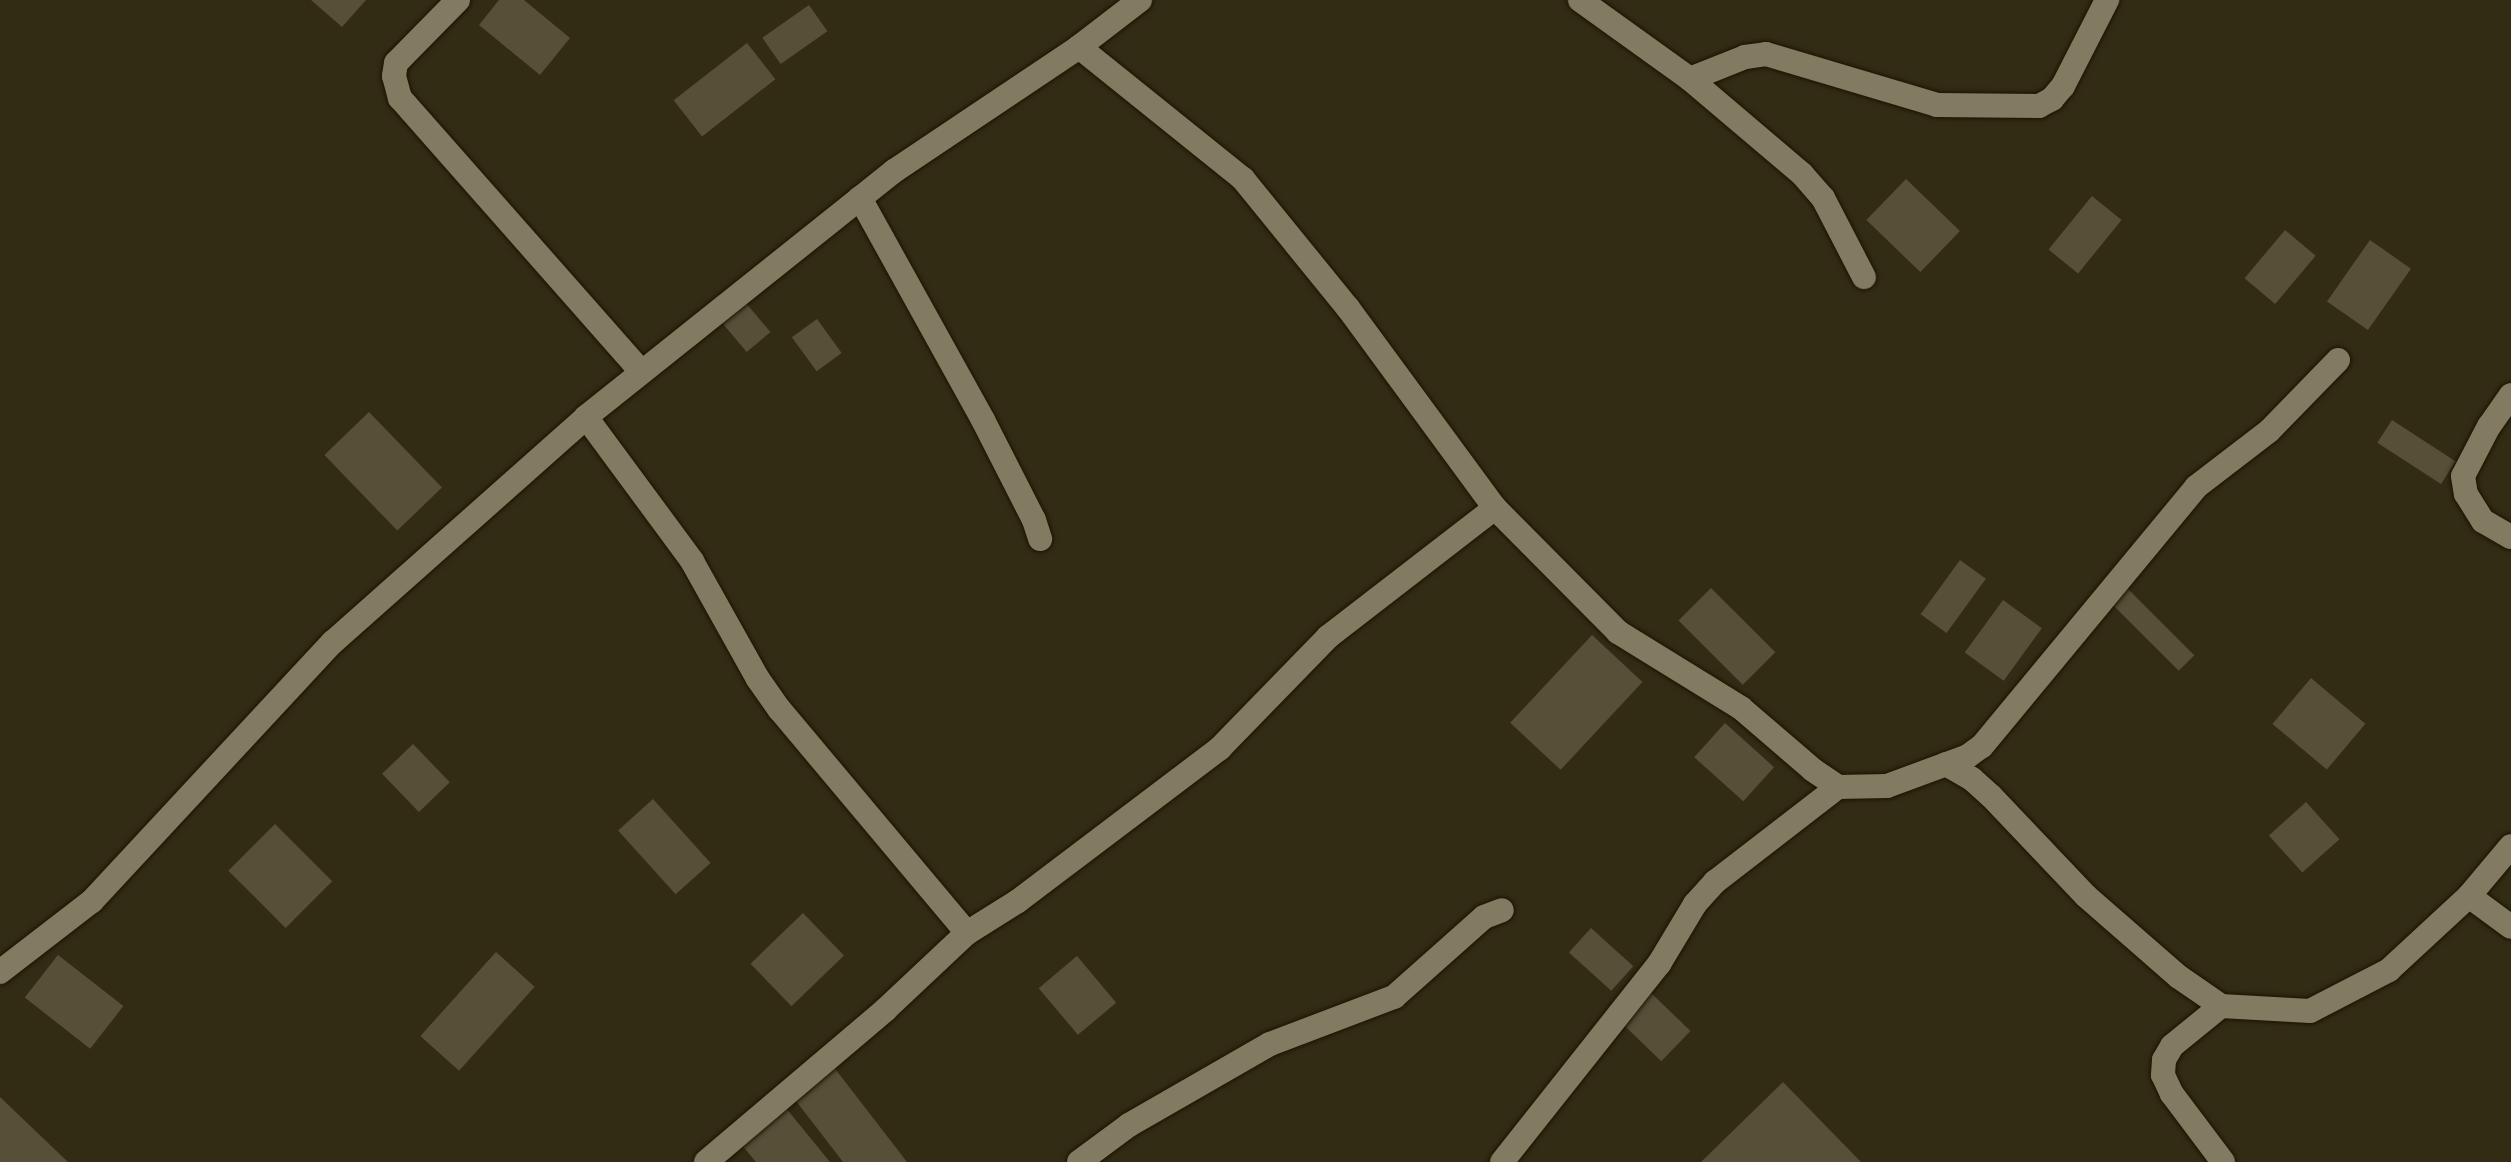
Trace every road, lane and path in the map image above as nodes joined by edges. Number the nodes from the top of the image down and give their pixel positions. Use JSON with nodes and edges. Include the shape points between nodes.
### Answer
{"nodes":[{"id":1,"x":458,"y":0,"type":"edge"},
{"id":2,"x":1140,"y":0,"type":"edge"},
{"id":3,"x":1580,"y":0,"type":"edge"},
{"id":4,"x":2107,"y":0,"type":"edge"},
{"id":5,"x":1079,"y":47,"type":"junction"},
{"id":6,"x":1690,"y":79,"type":"junction"},
{"id":7,"x":860,"y":198,"type":"junction"},
{"id":8,"x":1864,"y":277,"type":"dead end"},
{"id":9,"x":2338,"y":360,"type":"dead end"},
{"id":10,"x":641,"y":371,"type":"junction"},
{"id":11,"x":2511,"y":395,"type":"edge"},
{"id":12,"x":586,"y":417,"type":"junction"},
{"id":13,"x":1495,"y":508,"type":"junction"},
{"id":14,"x":2511,"y":537,"type":"edge"},
{"id":15,"x":1040,"y":539,"type":"dead end"},
{"id":16,"x":1946,"y":764,"type":"junction"},
{"id":17,"x":1838,"y":787,"type":"junction"},
{"id":18,"x":2511,"y":846,"type":"edge"},
{"id":19,"x":2469,"y":896,"type":"junction"},
{"id":20,"x":1502,"y":910,"type":"dead end"},
{"id":21,"x":2511,"y":927,"type":"edge"},
{"id":22,"x":967,"y":933,"type":"junction"},
{"id":23,"x":0,"y":972,"type":"edge"},
{"id":24,"x":2221,"y":1006,"type":"junction"},
{"id":25,"x":706,"y":1162,"type":"edge"},
{"id":26,"x":1079,"y":1162,"type":"edge"},
{"id":27,"x":1502,"y":1162,"type":"edge"},
{"id":28,"x":2223,"y":1162,"type":"edge"}],
"edges":[{"from":1,"to":10,"type":"street","via":[[396,63],[400,98]]},
{"from":2,"to":5,"type":"street"},
{"from":3,"to":6,"type":"street"},
{"from":4,"to":6,"type":"street","via":[[2063,86],[2039,106],[1937,105],[1766,54]]},
{"from":5,"to":7,"type":"street"},
{"from":5,"to":13,"type":"street","via":[[1243,179],[1348,308]]},
{"from":6,"to":8,"type":"street","via":[[1802,174],[1823,198]]},
{"from":7,"to":10,"type":"street"},
{"from":7,"to":15,"type":"street","via":[[983,420]]},
{"from":9,"to":16,"type":"street","via":[[2269,431],[2196,487],[1997,732],[1968,756]]},
{"from":10,"to":12,"type":"street"},
{"from":11,"to":14,"type":"street","via":[[2463,476],[2466,494],[2483,521]]},
{"from":12,"to":22,"type":"street","via":[[692,561],[780,710]]},
{"from":12,"to":23,"type":"street","via":[[333,642],[92,901]]},
{"from":13,"to":17,"type":"street","via":[[1618,632],[1741,708]]},
{"from":13,"to":22,"type":"street","via":[[1337,630],[1220,748],[1018,901]]},
{"from":16,"to":17,"type":"street","via":[[1887,786]]},
{"from":16,"to":24,"type":"street","via":[[1991,796],[2086,896],[2179,977]]},
{"from":17,"to":27,"type":"street","via":[[1715,882],[1695,904],[1659,964]]},
{"from":18,"to":19,"type":"street"},
{"from":19,"to":21,"type":"street"},
{"from":19,"to":24,"type":"street","via":[[2389,970],[2310,1011]]},
{"from":20,"to":26,"type":"street","via":[[1484,917],[1394,997],[1270,1044],[1129,1125]]},
{"from":22,"to":25,"type":"street"},
{"from":24,"to":28,"type":"street","via":[[2172,1046],[2163,1075]]}]}
